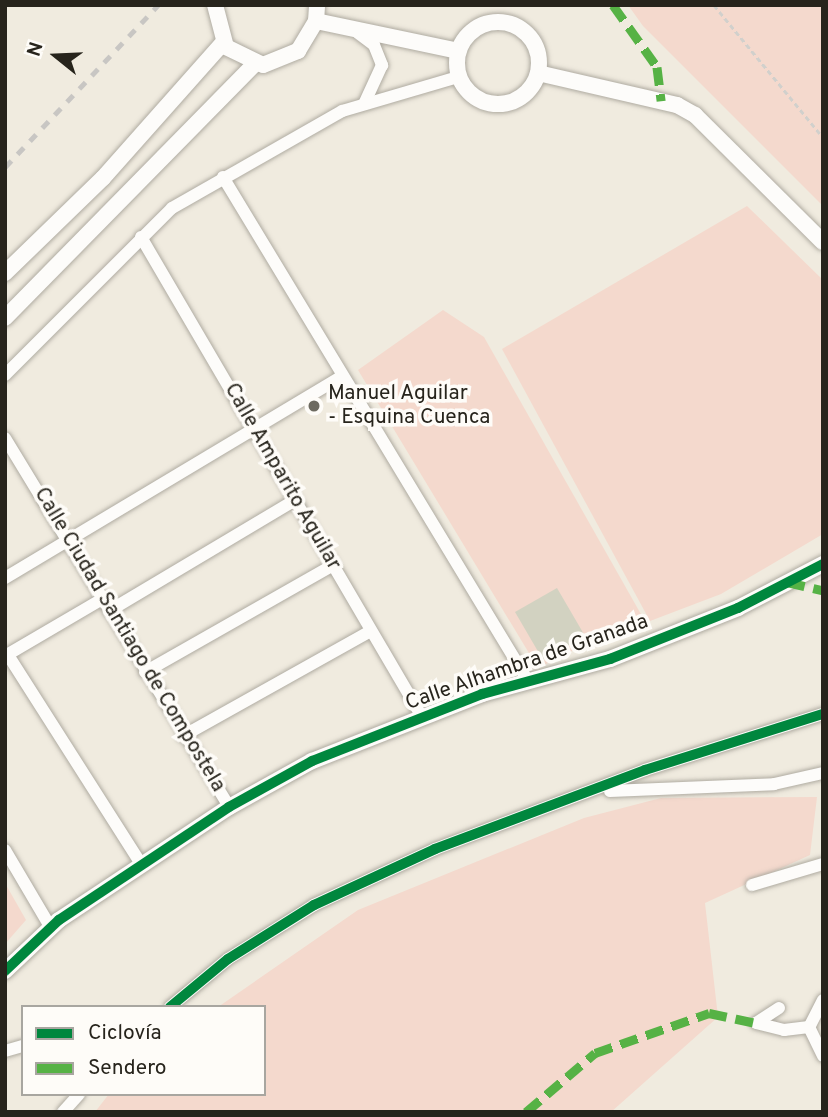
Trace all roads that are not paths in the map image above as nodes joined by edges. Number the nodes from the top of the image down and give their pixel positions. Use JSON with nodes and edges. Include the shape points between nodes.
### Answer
{"nodes":[{"id":1,"x":215,"y":5,"type":"edge"},
{"id":2,"x":316,"y":13,"type":"edge"},
{"id":3,"x":358,"y":33,"type":"junction"},
{"id":4,"x":223,"y":43,"type":"junction"},
{"id":5,"x":458,"y":51,"type":"junction"},
{"id":6,"x":254,"y":65,"type":"junction"},
{"id":7,"x":538,"y":73,"type":"junction"},
{"id":8,"x":458,"y":76,"type":"junction"},
{"id":9,"x":365,"y":103,"type":"junction"},
{"id":10,"x":223,"y":177,"type":"junction"},
{"id":11,"x":141,"y":237,"type":"junction"},
{"id":12,"x":823,"y":242,"type":"edge"},
{"id":13,"x":5,"y":273,"type":"edge"},
{"id":14,"x":5,"y":318,"type":"edge"},
{"id":15,"x":5,"y":375,"type":"edge"},
{"id":16,"x":341,"y":377,"type":"junction"},
{"id":17,"x":253,"y":430,"type":"junction"},
{"id":18,"x":5,"y":438,"type":"edge"},
{"id":19,"x":295,"y":500,"type":"junction"},
{"id":20,"x":70,"y":538,"type":"junction"},
{"id":21,"x":823,"y":564,"type":"edge"},
{"id":22,"x":333,"y":565,"type":"junction"},
{"id":23,"x":5,"y":578,"type":"edge"},
{"id":24,"x":102,"y":598,"type":"junction"},
{"id":25,"x":109,"y":611,"type":"junction"},
{"id":26,"x":372,"y":631,"type":"junction"},
{"id":27,"x":7,"y":655,"type":"edge"},
{"id":28,"x":145,"y":672,"type":"junction"},
{"id":29,"x":528,"y":681,"type":"junction"},
{"id":30,"x":823,"y":713,"type":"edge"},
{"id":31,"x":422,"y":717,"type":"junction"},
{"id":32,"x":183,"y":736,"type":"junction"},
{"id":33,"x":823,"y":773,"type":"edge"},
{"id":34,"x":589,"y":795,"type":"junction"},
{"id":35,"x":229,"y":807,"type":"junction"},
{"id":36,"x":5,"y":850,"type":"edge"},
{"id":37,"x":141,"y":864,"type":"junction"},
{"id":38,"x":823,"y":864,"type":"edge"},
{"id":39,"x":752,"y":885,"type":"dead end"},
{"id":40,"x":51,"y":928,"type":"junction"},
{"id":41,"x":5,"y":971,"type":"edge"},
{"id":42,"x":823,"y":1000,"type":"edge"},
{"id":43,"x":172,"y":1005,"type":"edge"},
{"id":44,"x":779,"y":1008,"type":"dead end"},
{"id":45,"x":809,"y":1027,"type":"junction"},
{"id":46,"x":823,"y":1056,"type":"edge"},
{"id":47,"x":77,"y":1096,"type":"edge"},
{"id":48,"x":62,"y":1112,"type":"edge"}],
"edges":[{"from":1,"to":4,"type":"street"},
{"from":2,"to":3,"type":"street"},
{"from":2,"to":6,"type":"street","via":[[299,51]]},
{"from":3,"to":5,"type":"street"},
{"from":3,"to":9,"type":"street","via":[[374,45],[382,65]]},
{"from":4,"to":6,"type":"street"},
{"from":4,"to":13,"type":"street"},
{"from":5,"to":7,"type":"street","via":[[475,29],[502,22],[527,34]]},
{"from":5,"to":8,"type":"street"},
{"from":6,"to":14,"type":"street"},
{"from":7,"to":8,"type":"street","via":[[524,96],[499,105],[474,98]]},
{"from":7,"to":12,"type":"street","via":[[695,115]]},
{"from":8,"to":9,"type":"street"},
{"from":9,"to":10,"type":"street"},
{"from":10,"to":11,"type":"street"},
{"from":10,"to":16,"type":"street"},
{"from":11,"to":15,"type":"street"},
{"from":11,"to":17,"type":"street","name":"Calle Amparito Aguilar"},
{"from":16,"to":17,"type":"street"},
{"from":16,"to":29,"type":"street"},
{"from":17,"to":19,"type":"street","name":"Calle Amparito Aguilar"},
{"from":17,"to":20,"type":"street"},
{"from":18,"to":20,"type":"street","name":"Calle Ciudad Santiago de Compostela"},
{"from":19,"to":22,"type":"street","name":"Calle Amparito Aguilar"},
{"from":19,"to":25,"type":"street"},
{"from":20,"to":23,"type":"street"},
{"from":20,"to":24,"type":"street","name":"Calle Ciudad Santiago de Compostela"},
{"from":21,"to":29,"type":"street","name":"Calle Alhambra de Granada","via":[[738,608],[636,649]]},
{"from":22,"to":26,"type":"street","name":"Calle Amparito Aguilar"},
{"from":22,"to":28,"type":"street"},
{"from":24,"to":25,"type":"street","name":"Calle Ciudad Santiago de Compostela"},
{"from":24,"to":27,"type":"street"},
{"from":25,"to":28,"type":"street","name":"Calle Ciudad Santiago de Compostela"},
{"from":26,"to":31,"type":"street","name":"Calle Amparito Aguilar"},
{"from":26,"to":32,"type":"street"},
{"from":27,"to":37,"type":"street"},
{"from":28,"to":32,"type":"street","name":"Calle Ciudad Santiago de Compostela"},
{"from":29,"to":31,"type":"street","name":"Calle Alhambra de Granada"},
{"from":30,"to":34,"type":"street","via":[[645,770]]},
{"from":31,"to":35,"type":"street","name":"Calle Alhambra de Granada","via":[[313,761]]},
{"from":32,"to":35,"type":"street","name":"Calle Ciudad Santiago de Compostela"},
{"from":33,"to":34,"type":"street","via":[[774,784],[639,786]]},
{"from":34,"to":43,"type":"street","via":[[435,849],[314,905],[228,959]]},
{"from":35,"to":37,"type":"street","name":"Calle Alhambra de Granada"},
{"from":36,"to":40,"type":"street"},
{"from":37,"to":40,"type":"street","name":"Calle Alhambra de Granada"},
{"from":38,"to":39,"type":"street"},
{"from":40,"to":41,"type":"street","name":"Calle Alhambra de Granada"},
{"from":42,"to":45,"type":"street"},
{"from":44,"to":45,"type":"street","via":[[755,1023],[784,1030]]},
{"from":45,"to":46,"type":"street"},
{"from":47,"to":48,"type":"street"}]}
